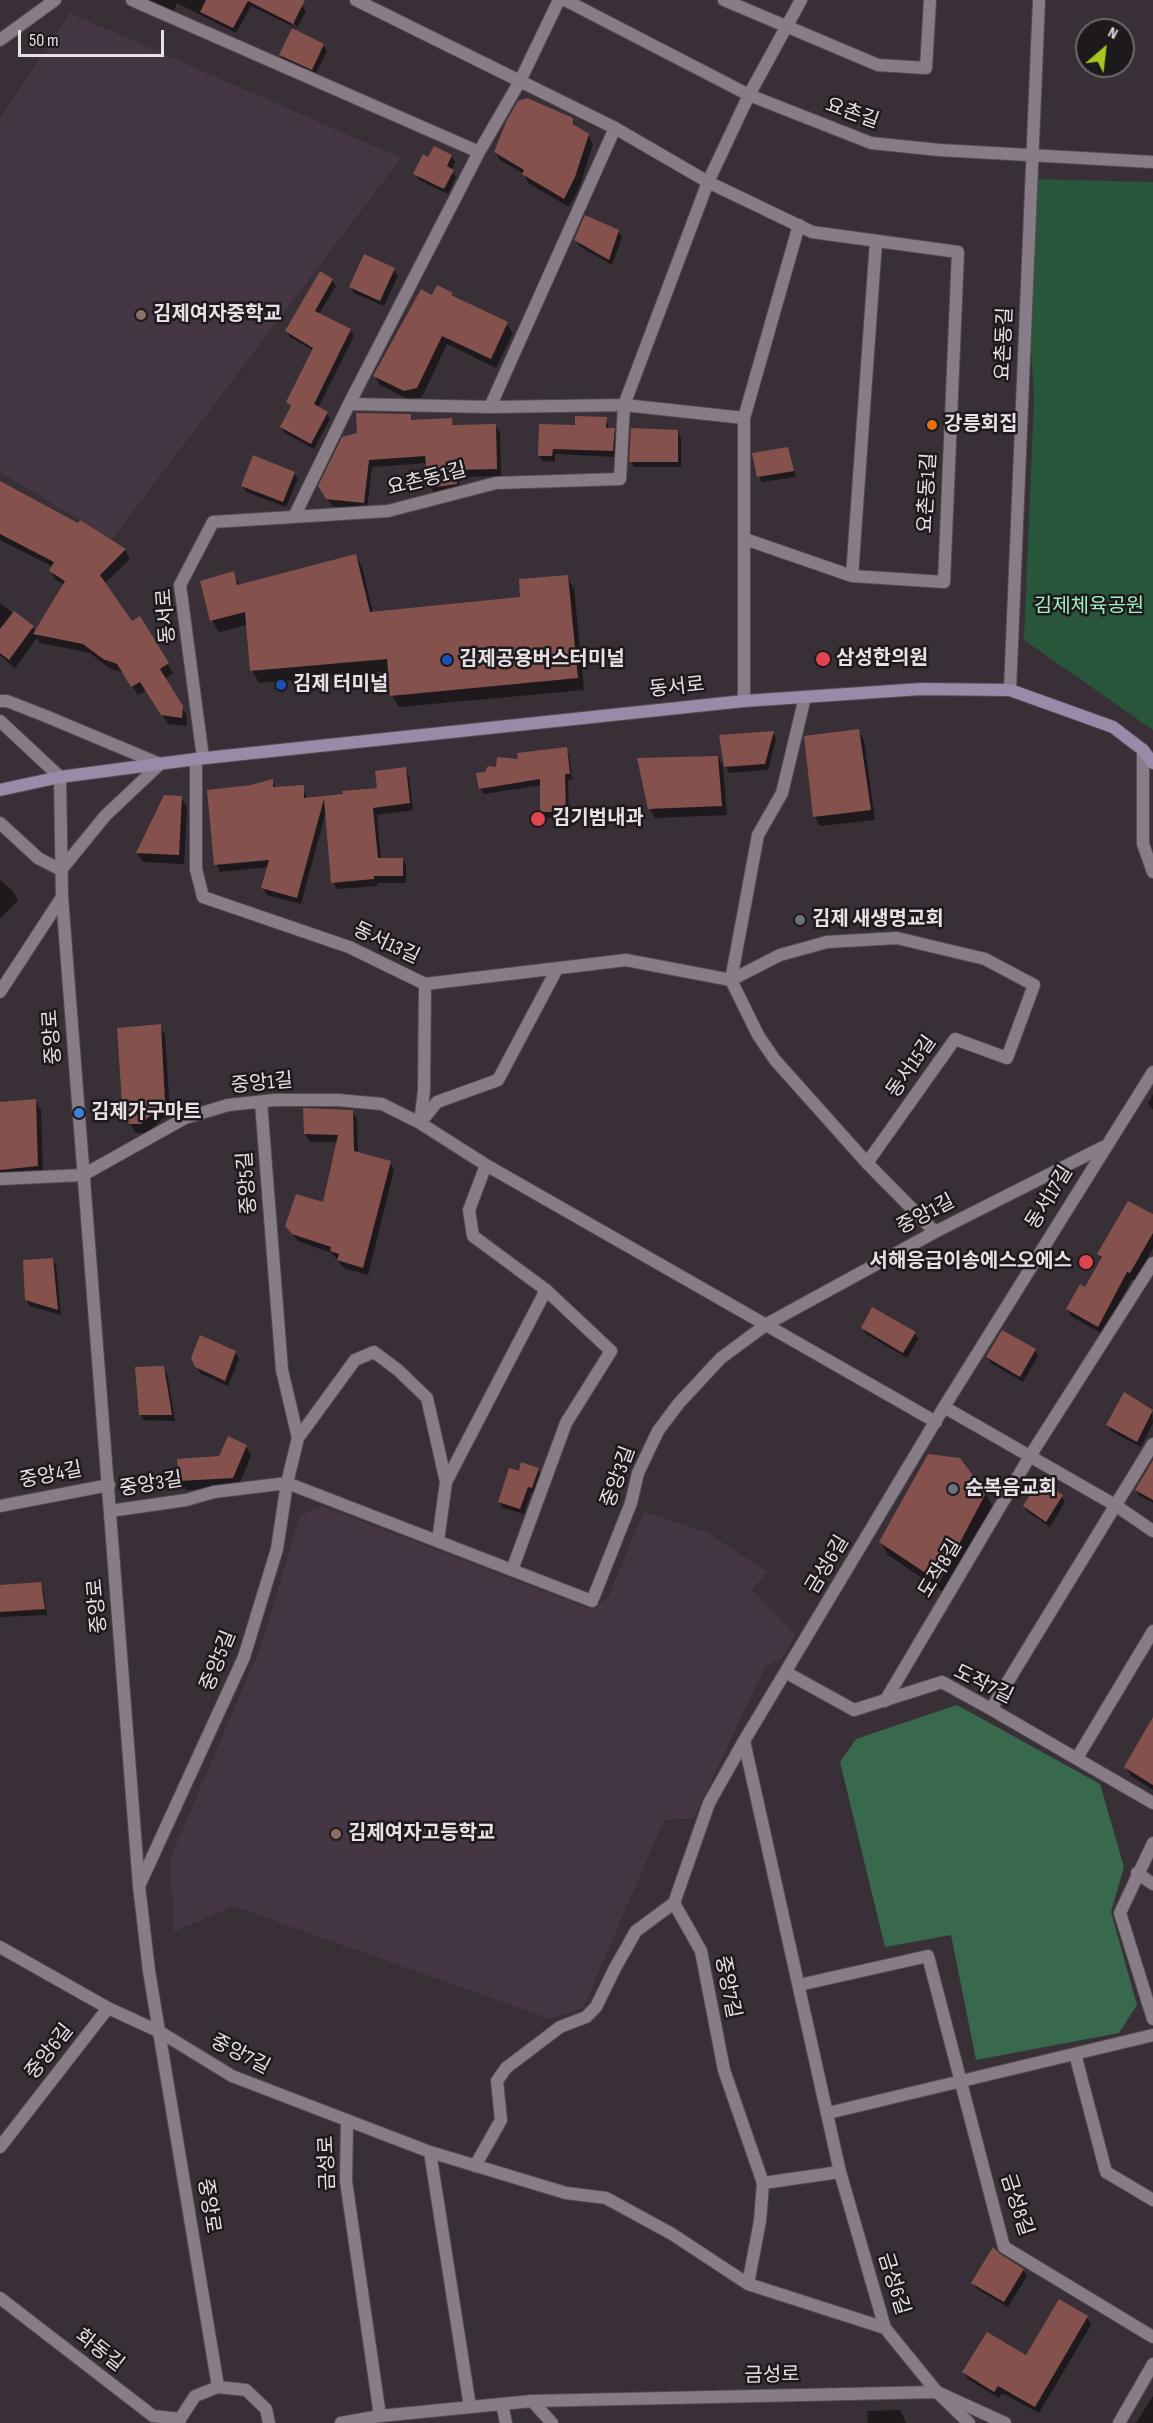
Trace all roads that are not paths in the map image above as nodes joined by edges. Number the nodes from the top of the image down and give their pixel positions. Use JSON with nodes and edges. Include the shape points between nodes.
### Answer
{"nodes":[{"id":1,"x":55,"y":0,"type":"edge"},
{"id":2,"x":132,"y":0,"type":"edge"},
{"id":3,"x":356,"y":0,"type":"edge"},
{"id":4,"x":559,"y":0,"type":"edge"},
{"id":5,"x":565,"y":0,"type":"edge"},
{"id":6,"x":724,"y":0,"type":"edge"},
{"id":7,"x":801,"y":0,"type":"edge"},
{"id":8,"x":930,"y":0,"type":"edge"},
{"id":9,"x":1039,"y":0,"type":"edge"},
{"id":10,"x":787,"y":26,"type":"junction"},
{"id":11,"x":0,"y":40,"type":"edge"},
{"id":12,"x":520,"y":81,"type":"junction"},
{"id":13,"x":749,"y":95,"type":"junction"},
{"id":14,"x":615,"y":128,"type":"junction"},
{"id":15,"x":478,"y":152,"type":"junction"},
{"id":16,"x":1032,"y":156,"type":"junction"},
{"id":17,"x":1153,"y":162,"type":"edge"},
{"id":18,"x":708,"y":182,"type":"junction"},
{"id":19,"x":799,"y":225,"type":"junction"},
{"id":20,"x":876,"y":241,"type":"junction"},
{"id":21,"x":349,"y":404,"type":"junction"},
{"id":22,"x":624,"y":405,"type":"junction"},
{"id":23,"x":490,"y":407,"type":"junction"},
{"id":24,"x":744,"y":418,"type":"junction"},
{"id":25,"x":294,"y":517,"type":"junction"},
{"id":26,"x":745,"y":539,"type":"junction"},
{"id":27,"x":852,"y":576,"type":"junction"},
{"id":28,"x":1010,"y":690,"type":"junction"},
{"id":29,"x":805,"y":697,"type":"junction"},
{"id":30,"x":0,"y":701,"type":"edge"},
{"id":31,"x":744,"y":701,"type":"junction"},
{"id":32,"x":0,"y":722,"type":"edge"},
{"id":33,"x":1143,"y":750,"type":"junction"},
{"id":34,"x":199,"y":759,"type":"junction"},
{"id":35,"x":1153,"y":763,"type":"edge"},
{"id":36,"x":160,"y":764,"type":"junction"},
{"id":37,"x":60,"y":777,"type":"junction"},
{"id":38,"x":0,"y":790,"type":"edge"},
{"id":39,"x":0,"y":823,"type":"edge"},
{"id":40,"x":61,"y":870,"type":"junction"},
{"id":41,"x":1153,"y":872,"type":"edge"},
{"id":42,"x":62,"y":897,"type":"junction"},
{"id":43,"x":557,"y":969,"type":"junction"},
{"id":44,"x":731,"y":980,"type":"junction"},
{"id":45,"x":425,"y":984,"type":"junction"},
{"id":46,"x":0,"y":992,"type":"edge"},
{"id":47,"x":1153,"y":1072,"type":"edge"},
{"id":48,"x":261,"y":1102,"type":"junction"},
{"id":49,"x":420,"y":1124,"type":"junction"},
{"id":50,"x":1105,"y":1146,"type":"junction"},
{"id":51,"x":867,"y":1163,"type":"junction"},
{"id":52,"x":486,"y":1165,"type":"junction"},
{"id":53,"x":83,"y":1175,"type":"junction"},
{"id":54,"x":0,"y":1179,"type":"edge"},
{"id":55,"x":935,"y":1232,"type":"junction"},
{"id":56,"x":1153,"y":1263,"type":"edge"},
{"id":57,"x":546,"y":1290,"type":"junction"},
{"id":58,"x":767,"y":1324,"type":"junction"},
{"id":59,"x":944,"y":1407,"type":"junction"},
{"id":60,"x":936,"y":1422,"type":"junction"},
{"id":61,"x":298,"y":1438,"type":"junction"},
{"id":62,"x":1153,"y":1444,"type":"edge"},
{"id":63,"x":1030,"y":1456,"type":"junction"},
{"id":64,"x":446,"y":1482,"type":"junction"},
{"id":65,"x":287,"y":1484,"type":"junction"},
{"id":66,"x":109,"y":1485,"type":"junction"},
{"id":67,"x":1115,"y":1505,"type":"junction"},
{"id":68,"x":0,"y":1506,"type":"edge"},
{"id":69,"x":110,"y":1511,"type":"junction"},
{"id":70,"x":1153,"y":1531,"type":"edge"},
{"id":71,"x":438,"y":1541,"type":"junction"},
{"id":72,"x":512,"y":1570,"type":"junction"},
{"id":73,"x":1153,"y":1631,"type":"edge"},
{"id":74,"x":787,"y":1673,"type":"junction"},
{"id":75,"x":885,"y":1701,"type":"junction"},
{"id":76,"x":991,"y":1709,"type":"junction"},
{"id":77,"x":744,"y":1741,"type":"junction"},
{"id":78,"x":1077,"y":1758,"type":"junction"},
{"id":79,"x":1153,"y":1803,"type":"edge"},
{"id":80,"x":1153,"y":1843,"type":"edge"},
{"id":81,"x":1137,"y":1873,"type":"junction"},
{"id":82,"x":1153,"y":1884,"type":"edge"},
{"id":83,"x":140,"y":1886,"type":"junction"},
{"id":84,"x":674,"y":1903,"type":"junction"},
{"id":85,"x":0,"y":1947,"type":"edge"},
{"id":86,"x":799,"y":1985,"type":"junction"},
{"id":87,"x":108,"y":2008,"type":"junction"},
{"id":88,"x":1153,"y":2019,"type":"edge"},
{"id":89,"x":160,"y":2032,"type":"junction"},
{"id":90,"x":1153,"y":2035,"type":"edge"},
{"id":91,"x":1076,"y":2054,"type":"junction"},
{"id":92,"x":961,"y":2079,"type":"junction"},
{"id":93,"x":828,"y":2113,"type":"junction"},
{"id":94,"x":347,"y":2122,"type":"junction"},
{"id":95,"x":0,"y":2147,"type":"edge"},
{"id":96,"x":430,"y":2152,"type":"junction"},
{"id":97,"x":475,"y":2166,"type":"junction"},
{"id":98,"x":840,"y":2172,"type":"junction"},
{"id":99,"x":763,"y":2184,"type":"junction"},
{"id":100,"x":1153,"y":2200,"type":"edge"},
{"id":101,"x":748,"y":2284,"type":"junction"},
{"id":102,"x":0,"y":2298,"type":"edge"},
{"id":103,"x":885,"y":2328,"type":"junction"},
{"id":104,"x":1153,"y":2337,"type":"edge"},
{"id":105,"x":1153,"y":2364,"type":"edge"},
{"id":106,"x":218,"y":2387,"type":"junction"},
{"id":107,"x":937,"y":2392,"type":"junction"},
{"id":108,"x":532,"y":2401,"type":"junction"},
{"id":109,"x":502,"y":2404,"type":"junction"},
{"id":110,"x":470,"y":2407,"type":"junction"},
{"id":111,"x":380,"y":2416,"type":"junction"},
{"id":112,"x":179,"y":2421,"type":"edge"},
{"id":113,"x":269,"y":2423,"type":"edge"},
{"id":114,"x":341,"y":2423,"type":"edge"},
{"id":115,"x":506,"y":2423,"type":"edge"},
{"id":116,"x":552,"y":2423,"type":"edge"},
{"id":117,"x":969,"y":2423,"type":"edge"},
{"id":118,"x":1005,"y":2423,"type":"edge"},
{"id":119,"x":1119,"y":2423,"type":"edge"}],
"edges":[{"from":1,"to":11,"type":"street"},
{"from":2,"to":15,"type":"street"},
{"from":3,"to":12,"type":"street","name":"요촌동1길"},
{"from":4,"to":12,"type":"street"},
{"from":5,"to":13,"type":"street","name":"요촌길"},
{"from":6,"to":10,"type":"street"},
{"from":7,"to":10,"type":"street"},
{"from":8,"to":10,"type":"street","via":[[926,68],[878,65]]},
{"from":9,"to":16,"type":"street","name":"요촌동길"},
{"from":10,"to":13,"type":"street"},
{"from":12,"to":14,"type":"street","name":"요촌동1길"},
{"from":12,"to":15,"type":"street"},
{"from":13,"to":16,"type":"street","name":"요촌길","via":[[871,143]]},
{"from":13,"to":18,"type":"street"},
{"from":14,"to":18,"type":"street","name":"요촌동1길"},
{"from":14,"to":23,"type":"street"},
{"from":15,"to":21,"type":"street"},
{"from":16,"to":17,"type":"street","name":"요촌길"},
{"from":16,"to":28,"type":"street","name":"요촌동길"},
{"from":18,"to":19,"type":"street","name":"요촌동1길"},
{"from":18,"to":22,"type":"street","name":"요촌동1길"},
{"from":19,"to":20,"type":"street","name":"요촌동1길","via":[[812,232]]},
{"from":19,"to":24,"type":"street"},
{"from":20,"to":27,"type":"street"},
{"from":20,"to":27,"type":"street","name":"요촌동1길","via":[[958,252],[944,582]]},
{"from":21,"to":23,"type":"street"},
{"from":21,"to":25,"type":"street"},
{"from":22,"to":23,"type":"street"},
{"from":22,"to":24,"type":"street"},
{"from":22,"to":25,"type":"street","name":"요촌동1길","via":[[620,479],[496,483],[388,511]]},
{"from":24,"to":26,"type":"street"},
{"from":25,"to":34,"type":"street","name":"동서로","via":[[213,522],[180,585]]},
{"from":26,"to":27,"type":"street","name":"요촌동1길"},
{"from":26,"to":31,"type":"street"},
{"from":28,"to":29,"type":"main road","name":"동서로","via":[[921,689]]},
{"from":28,"to":33,"type":"main road","name":"동서로","via":[[1113,727]]},
{"from":29,"to":31,"type":"main road","name":"동서로"},
{"from":29,"to":44,"type":"street","via":[[782,793],[758,835]]},
{"from":30,"to":36,"type":"street"},
{"from":31,"to":34,"type":"main road","name":"동서로"},
{"from":32,"to":37,"type":"street"},
{"from":33,"to":35,"type":"main road","name":"동서로"},
{"from":33,"to":41,"type":"street","via":[[1143,844]]},
{"from":34,"to":36,"type":"main road","name":"동서로"},
{"from":34,"to":45,"type":"street","name":"동서13길","via":[[196,869],[203,897],[349,946]]},
{"from":36,"to":37,"type":"main road","name":"동서로"},
{"from":36,"to":40,"type":"street","via":[[105,816]]},
{"from":37,"to":38,"type":"main road","name":"동서로"},
{"from":37,"to":40,"type":"street","name":"중앙로"},
{"from":39,"to":40,"type":"street","via":[[38,858]]},
{"from":40,"to":42,"type":"street","name":"중앙로"},
{"from":42,"to":46,"type":"street"},
{"from":42,"to":53,"type":"street","name":"중앙로"},
{"from":43,"to":44,"type":"street","name":"동서13길","via":[[626,960]]},
{"from":43,"to":45,"type":"street","name":"동서13길"},
{"from":43,"to":49,"type":"street","via":[[498,1080],[436,1102]]},
{"from":44,"to":51,"type":"street","via":[[775,1060]]},
{"from":44,"to":51,"type":"street","name":"동서15길","via":[[780,955],[828,942],[897,938],[985,959],[1034,986],[1007,1058],[955,1039]]},
{"from":45,"to":49,"type":"street"},
{"from":47,"to":50,"type":"street","name":"동서17길"},
{"from":48,"to":49,"type":"street","name":"중앙1길","via":[[338,1100],[382,1104]]},
{"from":48,"to":53,"type":"street","name":"중앙1길","via":[[228,1105],[185,1118]]},
{"from":48,"to":61,"type":"street","name":"중앙5길","via":[[282,1370]]},
{"from":49,"to":52,"type":"street","name":"중앙1길"},
{"from":50,"to":55,"type":"street","name":"중앙1길"},
{"from":50,"to":59,"type":"street","name":"동서17길"},
{"from":51,"to":55,"type":"street"},
{"from":52,"to":57,"type":"street","via":[[469,1210],[473,1236]]},
{"from":52,"to":58,"type":"street","name":"중앙1길"},
{"from":53,"to":54,"type":"street"},
{"from":53,"to":66,"type":"street","name":"중앙로"},
{"from":55,"to":58,"type":"street","name":"중앙1길"},
{"from":56,"to":63,"type":"street","name":"도작8길"},
{"from":57,"to":64,"type":"street"},
{"from":57,"to":72,"type":"street","via":[[611,1351],[566,1423]]},
{"from":58,"to":60,"type":"street","name":"중앙1길"},
{"from":58,"to":72,"type":"street","name":"중앙3길","via":[[721,1358],[658,1431],[638,1473],[631,1503],[592,1600]]},
{"from":59,"to":60,"type":"street","name":"금성6길"},
{"from":59,"to":63,"type":"street"},
{"from":60,"to":74,"type":"street","name":"금성6길"},
{"from":61,"to":64,"type":"street","name":"중앙5길","via":[[355,1360],[374,1352],[427,1398]]},
{"from":61,"to":65,"type":"street","name":"중앙5길"},
{"from":62,"to":67,"type":"street"},
{"from":63,"to":67,"type":"street"},
{"from":63,"to":75,"type":"street","name":"도작8길"},
{"from":64,"to":71,"type":"street"},
{"from":65,"to":69,"type":"street","name":"중앙3길","via":[[214,1492]]},
{"from":65,"to":71,"type":"street","name":"중앙3길"},
{"from":65,"to":83,"type":"street","name":"중앙5길","via":[[278,1549],[244,1657]]},
{"from":66,"to":68,"type":"street","name":"중앙4길"},
{"from":66,"to":69,"type":"street","name":"중앙로"},
{"from":67,"to":70,"type":"street"},
{"from":67,"to":76,"type":"street"},
{"from":69,"to":83,"type":"street","name":"중앙로"},
{"from":71,"to":72,"type":"street","name":"중앙3길"},
{"from":73,"to":78,"type":"street"},
{"from":74,"to":75,"type":"street","name":"도작7길","via":[[854,1710]]},
{"from":74,"to":77,"type":"street","name":"금성6길"},
{"from":75,"to":76,"type":"street","name":"도작7길","via":[[942,1682]]},
{"from":76,"to":78,"type":"street","name":"도작7길"},
{"from":77,"to":84,"type":"street","name":"금성6길","via":[[709,1803]]},
{"from":77,"to":86,"type":"street","name":"금성6길"},
{"from":78,"to":79,"type":"street","name":"도작7길"},
{"from":80,"to":81,"type":"street"},
{"from":81,"to":82,"type":"street"},
{"from":81,"to":88,"type":"street","via":[[1120,1913]]},
{"from":83,"to":89,"type":"street","name":"중앙로"},
{"from":84,"to":97,"type":"street","via":[[636,1931],[596,2007],[586,2017],[560,2027],[506,2068],[497,2081],[501,2120]]},
{"from":84,"to":99,"type":"street","name":"중앙7길","via":[[701,1951],[724,2070]]},
{"from":85,"to":87,"type":"street"},
{"from":86,"to":92,"type":"street","via":[[928,1956]]},
{"from":86,"to":93,"type":"street","name":"금성6길"},
{"from":87,"to":89,"type":"street"},
{"from":87,"to":95,"type":"street","name":"중앙6길"},
{"from":89,"to":94,"type":"street","name":"중앙7길","via":[[232,2076]]},
{"from":89,"to":106,"type":"street","name":"중앙로"},
{"from":90,"to":91,"type":"street"},
{"from":91,"to":92,"type":"street"},
{"from":91,"to":100,"type":"street","via":[[1106,2172]]},
{"from":92,"to":93,"type":"street"},
{"from":92,"to":104,"type":"street","name":"금성8길","via":[[1004,2247]]},
{"from":93,"to":98,"type":"street","name":"금성6길"},
{"from":94,"to":96,"type":"street","name":"중앙7길"},
{"from":94,"to":111,"type":"street","name":"금성로","via":[[346,2181]]},
{"from":96,"to":97,"type":"street","name":"중앙7길"},
{"from":96,"to":110,"type":"street"},
{"from":97,"to":101,"type":"street","name":"중앙7길","via":[[566,2193],[606,2198],[672,2234]]},
{"from":98,"to":99,"type":"street"},
{"from":98,"to":103,"type":"street","name":"금성6길"},
{"from":99,"to":101,"type":"street","name":"중앙7길"},
{"from":101,"to":103,"type":"street","name":"중앙7길"},
{"from":102,"to":112,"type":"street","name":"화동길","via":[[153,2416]]},
{"from":103,"to":107,"type":"street","name":"금성6길"},
{"from":105,"to":119,"type":"street"},
{"from":106,"to":112,"type":"street","via":[[195,2396]]},
{"from":106,"to":113,"type":"street","via":[[246,2390],[266,2409]]},
{"from":107,"to":108,"type":"street","name":"금성로"},
{"from":107,"to":117,"type":"street","name":"금성6길"},
{"from":107,"to":118,"type":"street","name":"금성로"},
{"from":108,"to":109,"type":"street","name":"금성로"},
{"from":108,"to":116,"type":"street"},
{"from":109,"to":110,"type":"street","name":"금성로"},
{"from":109,"to":115,"type":"street"},
{"from":110,"to":111,"type":"street","name":"금성로"},
{"from":111,"to":114,"type":"street","name":"금성로"}]}
